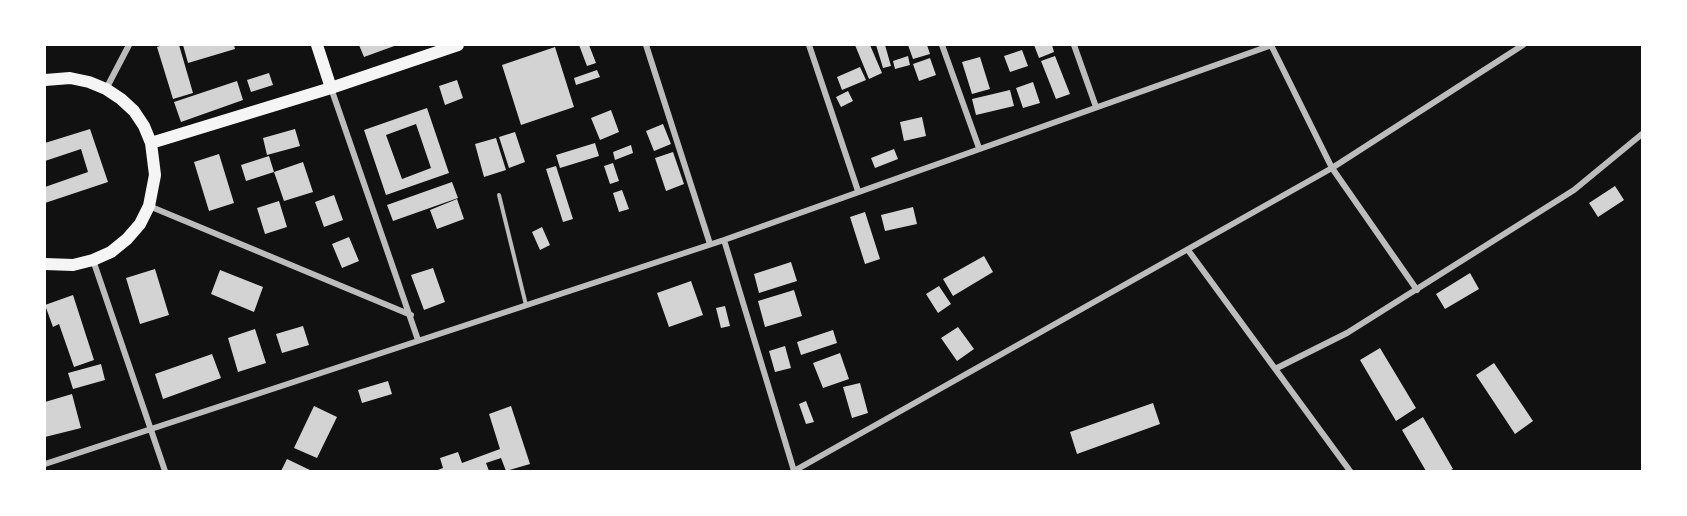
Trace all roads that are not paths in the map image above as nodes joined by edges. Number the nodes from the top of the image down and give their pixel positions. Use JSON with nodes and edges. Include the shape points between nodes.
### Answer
{"nodes":[{"id":1,"x":129,"y":45,"type":"edge"},
{"id":2,"x":316,"y":45,"type":"edge"},
{"id":3,"x":458,"y":45,"type":"edge"},
{"id":4,"x":646,"y":45,"type":"edge"},
{"id":5,"x":809,"y":45,"type":"edge"},
{"id":6,"x":942,"y":45,"type":"edge"},
{"id":7,"x":1074,"y":45,"type":"edge"},
{"id":8,"x":1271,"y":45,"type":"edge"},
{"id":9,"x":1523,"y":45,"type":"edge"},
{"id":10,"x":45,"y":80,"type":"edge"},
{"id":11,"x":331,"y":88,"type":"junction"},
{"id":12,"x":106,"y":89,"type":"junction"},
{"id":13,"x":1096,"y":107,"type":"junction"},
{"id":14,"x":1642,"y":134,"type":"edge"},
{"id":15,"x":151,"y":143,"type":"junction"},
{"id":16,"x":979,"y":148,"type":"junction"},
{"id":17,"x":1332,"y":168,"type":"junction"},
{"id":18,"x":858,"y":191,"type":"junction"},
{"id":19,"x":499,"y":195,"type":"dead end"},
{"id":20,"x":149,"y":206,"type":"junction"},
{"id":21,"x":724,"y":240,"type":"junction"},
{"id":22,"x":710,"y":244,"type":"junction"},
{"id":23,"x":1188,"y":250,"type":"junction"},
{"id":24,"x":93,"y":260,"type":"junction"},
{"id":25,"x":45,"y":264,"type":"edge"},
{"id":26,"x":1417,"y":290,"type":"junction"},
{"id":27,"x":526,"y":305,"type":"junction"},
{"id":28,"x":411,"y":315,"type":"junction"},
{"id":29,"x":418,"y":340,"type":"junction"},
{"id":30,"x":1275,"y":369,"type":"junction"},
{"id":31,"x":151,"y":429,"type":"junction"},
{"id":32,"x":45,"y":464,"type":"edge"},
{"id":33,"x":165,"y":471,"type":"edge"},
{"id":34,"x":794,"y":471,"type":"edge"},
{"id":35,"x":1350,"y":471,"type":"edge"}],
"edges":[{"from":1,"to":12,"type":"street"},
{"from":2,"to":11,"type":"main road"},
{"from":3,"to":11,"type":"main road"},
{"from":4,"to":22,"type":"street"},
{"from":5,"to":18,"type":"street"},
{"from":6,"to":16,"type":"street"},
{"from":7,"to":13,"type":"street"},
{"from":8,"to":13,"type":"street"},
{"from":8,"to":17,"type":"street"},
{"from":9,"to":17,"type":"street"},
{"from":10,"to":12,"type":"main road","via":[[70,78]]},
{"from":11,"to":15,"type":"main road"},
{"from":11,"to":28,"type":"street"},
{"from":12,"to":15,"type":"main road","via":[[134,111]]},
{"from":13,"to":16,"type":"street"},
{"from":14,"to":26,"type":"street","via":[[1574,190]]},
{"from":15,"to":20,"type":"main road","via":[[155,175]]},
{"from":16,"to":18,"type":"street"},
{"from":17,"to":23,"type":"street"},
{"from":17,"to":26,"type":"street"},
{"from":18,"to":21,"type":"street"},
{"from":19,"to":27,"type":"lane"},
{"from":20,"to":24,"type":"main road","via":[[127,239]]},
{"from":20,"to":28,"type":"street"},
{"from":21,"to":22,"type":"street"},
{"from":21,"to":34,"type":"street"},
{"from":22,"to":27,"type":"street"},
{"from":23,"to":30,"type":"street"},
{"from":23,"to":34,"type":"street"},
{"from":24,"to":25,"type":"main road","via":[[73,265]]},
{"from":24,"to":31,"type":"street"},
{"from":26,"to":30,"type":"street","via":[[1347,333]]},
{"from":27,"to":29,"type":"street"},
{"from":28,"to":29,"type":"street"},
{"from":29,"to":31,"type":"street"},
{"from":30,"to":35,"type":"street"},
{"from":31,"to":32,"type":"street"},
{"from":31,"to":33,"type":"street"}]}
